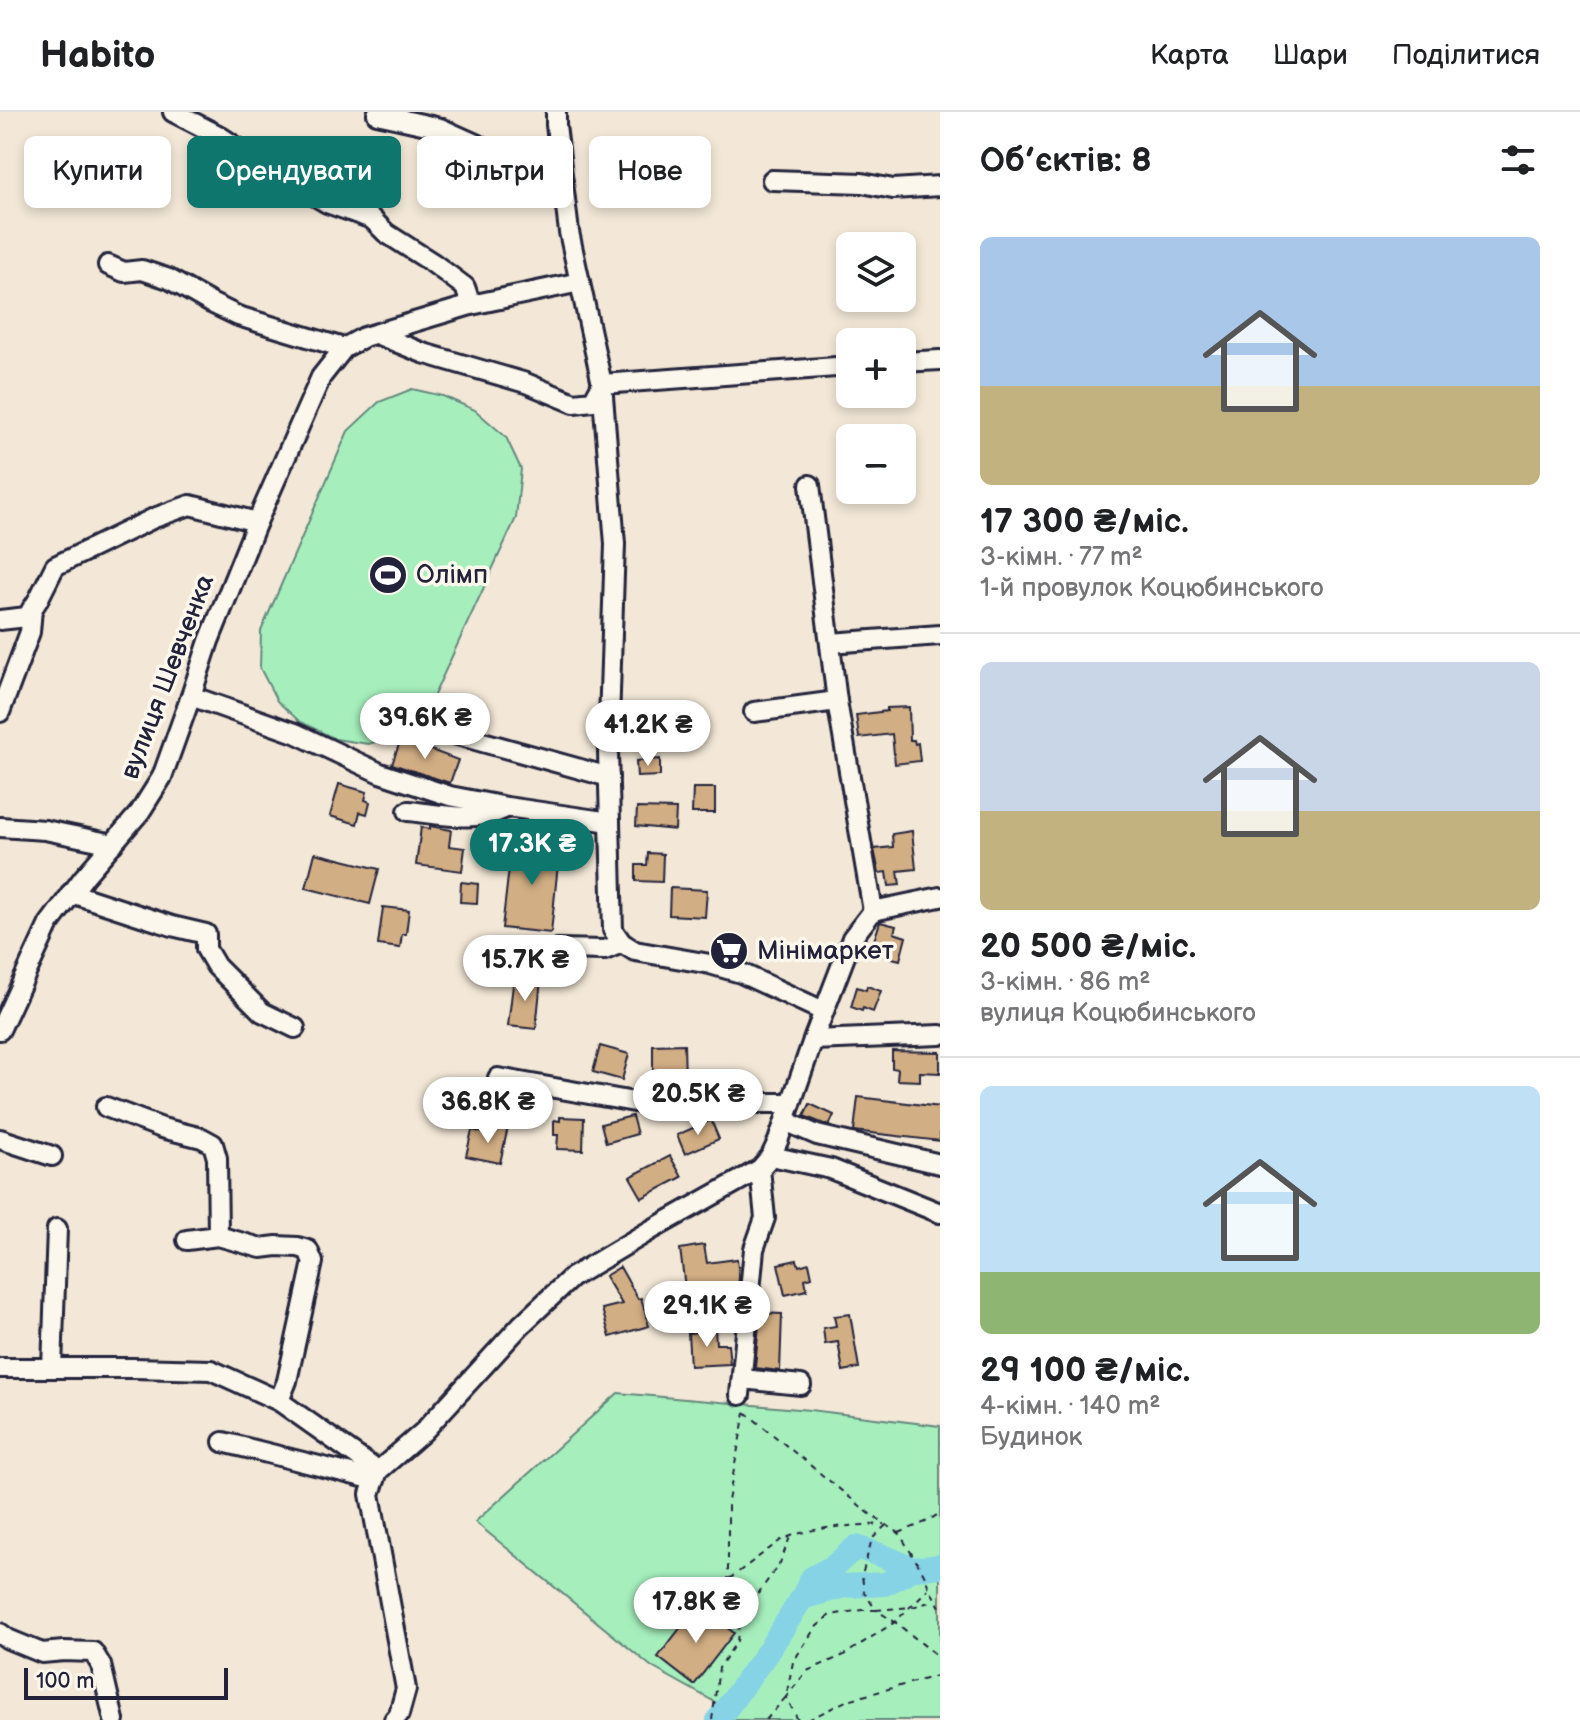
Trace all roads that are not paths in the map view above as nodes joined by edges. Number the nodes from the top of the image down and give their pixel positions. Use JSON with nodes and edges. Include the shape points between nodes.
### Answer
{"nodes":[{"id":1,"x":173,"y":112,"type":"edge"},
{"id":2,"x":556,"y":112,"type":"edge"},
{"id":3,"x":377,"y":114,"type":"dead end"},
{"id":4,"x":458,"y":136,"type":"edge"},
{"id":5,"x":557,"y":136,"type":"edge"},
{"id":6,"x":772,"y":180,"type":"dead end"},
{"id":7,"x":940,"y":186,"type":"edge"},
{"id":8,"x":566,"y":208,"type":"edge"},
{"id":9,"x":108,"y":265,"type":"dead end"},
{"id":10,"x":580,"y":282,"type":"junction"},
{"id":11,"x":471,"y":305,"type":"junction"},
{"id":12,"x":376,"y":334,"type":"junction"},
{"id":13,"x":344,"y":348,"type":"junction"},
{"id":14,"x":940,"y":360,"type":"edge"},
{"id":15,"x":916,"y":361,"type":"edge"},
{"id":16,"x":836,"y":367,"type":"edge"},
{"id":17,"x":602,"y":384,"type":"junction"},
{"id":18,"x":810,"y":485,"type":"dead end"},
{"id":19,"x":257,"y":522,"type":"junction"},
{"id":20,"x":32,"y":609,"type":"junction"},
{"id":21,"x":0,"y":620,"type":"edge"},
{"id":22,"x":940,"y":635,"type":"edge"},
{"id":23,"x":830,"y":643,"type":"junction"},
{"id":24,"x":191,"y":696,"type":"junction"},
{"id":25,"x":837,"y":701,"type":"junction"},
{"id":26,"x":0,"y":712,"type":"edge"},
{"id":27,"x":754,"y":712,"type":"dead end"},
{"id":28,"x":425,"y":726,"type":"dead end"},
{"id":29,"x":609,"y":777,"type":"junction"},
{"id":30,"x":507,"y":807,"type":"junction"},
{"id":31,"x":408,"y":811,"type":"dead end"},
{"id":32,"x":610,"y":822,"type":"junction"},
{"id":33,"x":0,"y":827,"type":"edge"},
{"id":34,"x":113,"y":844,"type":"junction"},
{"id":35,"x":71,"y":893,"type":"junction"},
{"id":36,"x":940,"y":897,"type":"edge"},
{"id":37,"x":873,"y":911,"type":"junction"},
{"id":38,"x":622,"y":943,"type":"junction"},
{"id":39,"x":558,"y":949,"type":"dead end"},
{"id":40,"x":823,"y":1011,"type":"junction"},
{"id":41,"x":295,"y":1028,"type":"dead end"},
{"id":42,"x":0,"y":1030,"type":"edge"},
{"id":43,"x":940,"y":1035,"type":"edge"},
{"id":44,"x":813,"y":1040,"type":"junction"},
{"id":45,"x":498,"y":1078,"type":"dead end"},
{"id":46,"x":106,"y":1107,"type":"dead end"},
{"id":47,"x":788,"y":1112,"type":"junction"},
{"id":48,"x":0,"y":1139,"type":"edge"},
{"id":49,"x":52,"y":1156,"type":"dead end"},
{"id":50,"x":766,"y":1162,"type":"junction"},
{"id":51,"x":940,"y":1164,"type":"edge"},
{"id":52,"x":940,"y":1213,"type":"edge"},
{"id":53,"x":57,"y":1229,"type":"dead end"},
{"id":54,"x":218,"y":1236,"type":"junction"},
{"id":55,"x":187,"y":1240,"type":"dead end"},
{"id":56,"x":0,"y":1368,"type":"edge"},
{"id":57,"x":52,"y":1368,"type":"junction"},
{"id":58,"x":801,"y":1385,"type":"dead end"},
{"id":59,"x":279,"y":1401,"type":"junction"},
{"id":60,"x":223,"y":1442,"type":"dead end"},
{"id":61,"x":377,"y":1476,"type":"junction"},
{"id":62,"x":0,"y":1633,"type":"edge"},
{"id":63,"x":114,"y":1720,"type":"edge"},
{"id":64,"x":394,"y":1720,"type":"edge"}],
"edges":[{"from":1,"to":11,"type":"street","via":[[327,203],[372,219],[465,287]]},
{"from":2,"to":5,"type":"street"},
{"from":3,"to":4,"type":"street"},
{"from":6,"to":7,"type":"street","via":[[893,189]]},
{"from":8,"to":10,"type":"street"},
{"from":9,"to":13,"type":"street","via":[[169,279],[238,316]]},
{"from":10,"to":11,"type":"street","name":"вулиця Шевченка"},
{"from":10,"to":17,"type":"street"},
{"from":11,"to":12,"type":"street","name":"вулиця Шевченка"},
{"from":12,"to":13,"type":"street","name":"вулиця Шевченка"},
{"from":12,"to":17,"type":"street","via":[[574,403],[593,401]]},
{"from":13,"to":19,"type":"street","name":"вулиця Шевченка","via":[[321,377]]},
{"from":14,"to":15,"type":"street"},
{"from":16,"to":17,"type":"street"},
{"from":17,"to":29,"type":"street","via":[[615,544]]},
{"from":18,"to":23,"type":"street"},
{"from":19,"to":20,"type":"street","via":[[190,505],[154,518],[55,566]]},
{"from":19,"to":24,"type":"street","name":"вулиця Шевченка"},
{"from":20,"to":21,"type":"street","via":[[27,617]]},
{"from":20,"to":26,"type":"street","via":[[30,632]]},
{"from":22,"to":23,"type":"street"},
{"from":23,"to":25,"type":"street"},
{"from":24,"to":30,"type":"street","via":[[295,733],[380,773],[450,796]]},
{"from":24,"to":34,"type":"street","name":"вулиця Шевченка","via":[[162,777]]},
{"from":25,"to":27,"type":"street"},
{"from":25,"to":37,"type":"street"},
{"from":28,"to":29,"type":"street"},
{"from":29,"to":32,"type":"street"},
{"from":30,"to":31,"type":"street","via":[[492,815]]},
{"from":30,"to":32,"type":"street"},
{"from":32,"to":38,"type":"street","via":[[613,930]]},
{"from":33,"to":34,"type":"street"},
{"from":34,"to":35,"type":"street","name":"вулиця Шевченка"},
{"from":35,"to":41,"type":"street","via":[[206,934],[206,949],[216,966],[262,1012]]},
{"from":35,"to":42,"type":"street","name":"вулиця Шевченка","via":[[49,924]]},
{"from":36,"to":37,"type":"street"},
{"from":37,"to":40,"type":"street","via":[[852,938]]},
{"from":38,"to":39,"type":"street","via":[[605,950]]},
{"from":38,"to":40,"type":"street","via":[[635,951],[741,973]]},
{"from":40,"to":44,"type":"street"},
{"from":43,"to":44,"type":"street"},
{"from":44,"to":47,"type":"street"},
{"from":45,"to":47,"type":"street","via":[[640,1103]]},
{"from":46,"to":54,"type":"street","via":[[213,1144]]},
{"from":47,"to":50,"type":"street"},
{"from":47,"to":51,"type":"street","via":[[817,1135]]},
{"from":48,"to":49,"type":"street"},
{"from":50,"to":52,"type":"street","via":[[831,1169]]},
{"from":50,"to":58,"type":"street","via":[[765,1218],[754,1249],[742,1396]]},
{"from":50,"to":61,"type":"street","via":[[572,1277]]},
{"from":53,"to":57,"type":"street"},
{"from":54,"to":55,"type":"street"},
{"from":54,"to":59,"type":"street","via":[[261,1248],[298,1247],[308,1250],[313,1262]]},
{"from":56,"to":57,"type":"street"},
{"from":57,"to":59,"type":"street","via":[[211,1370]]},
{"from":59,"to":61,"type":"street"},
{"from":60,"to":61,"type":"street"},
{"from":61,"to":64,"type":"street","via":[[370,1494],[406,1689]]},
{"from":62,"to":63,"type":"street","via":[[42,1653],[93,1652]]}]}
